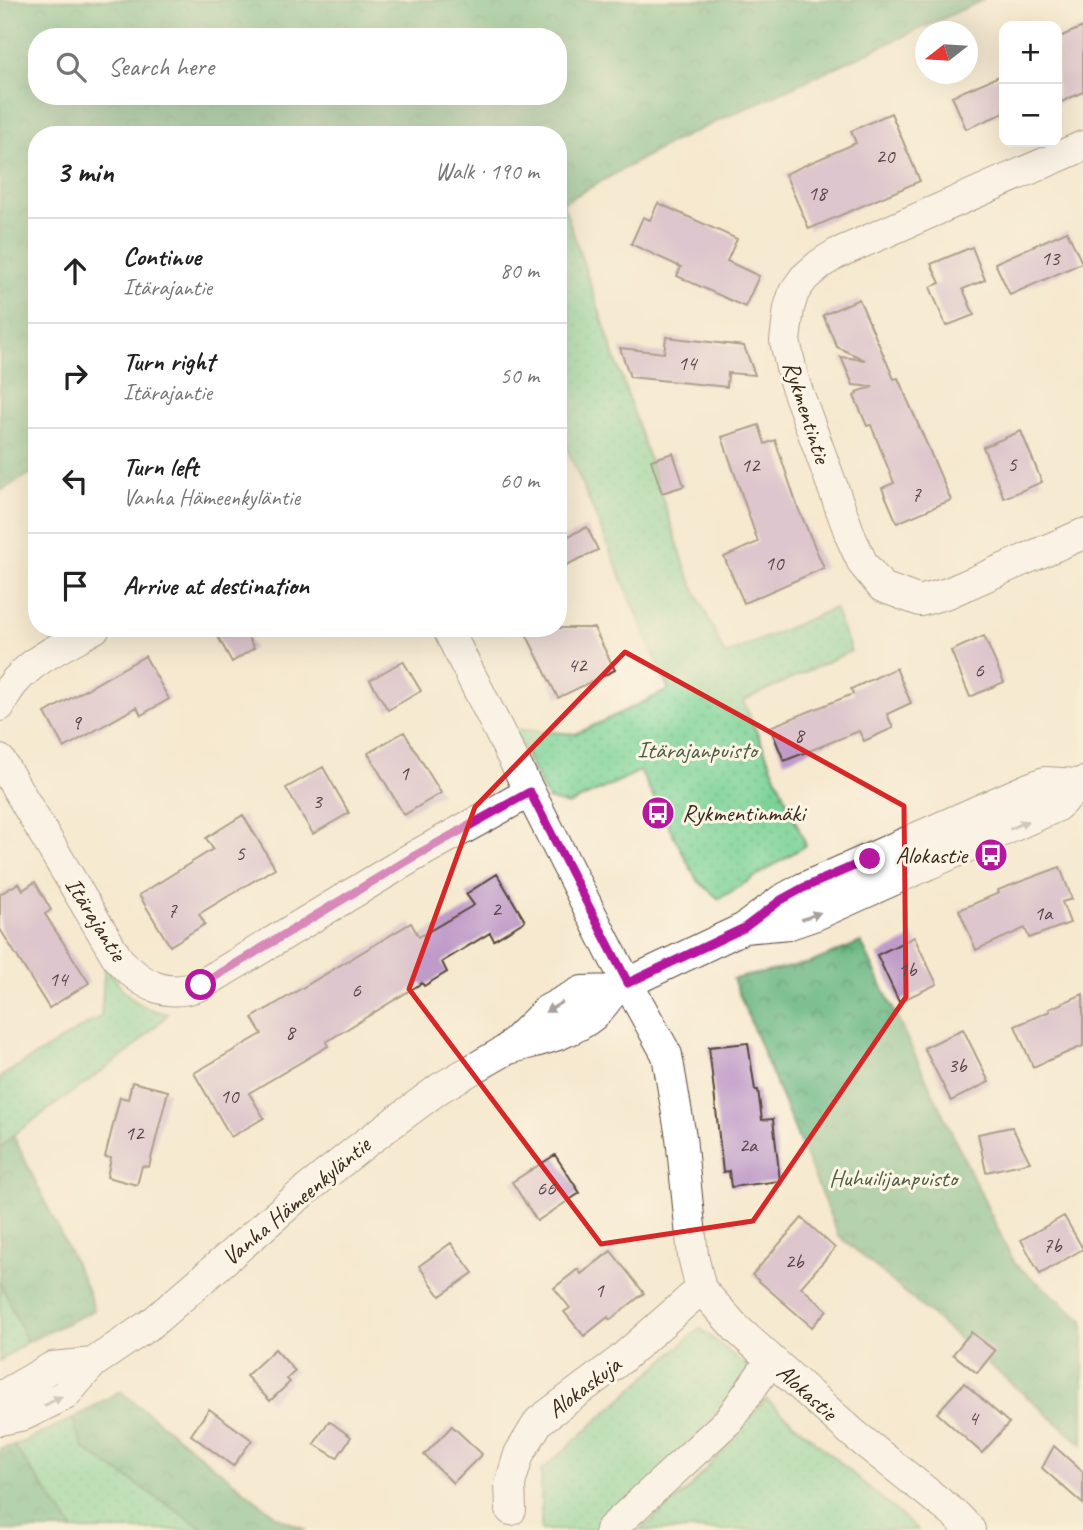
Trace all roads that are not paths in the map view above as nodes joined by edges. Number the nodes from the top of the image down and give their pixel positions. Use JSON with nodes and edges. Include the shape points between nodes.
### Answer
{"nodes":[{"id":1,"x":1083,"y":146,"type":"edge"},
{"id":2,"x":1083,"y":534,"type":"edge"},
{"id":3,"x":79,"y":637,"type":"edge"},
{"id":4,"x":452,"y":637,"type":"edge"},
{"id":5,"x":0,"y":706,"type":"edge"},
{"id":6,"x":0,"y":760,"type":"edge"},
{"id":7,"x":1081,"y":783,"type":"edge"},
{"id":8,"x":530,"y":792,"type":"junction"},
{"id":9,"x":621,"y":986,"type":"junction"},
{"id":10,"x":701,"y":1289,"type":"junction"},
{"id":11,"x":771,"y":1360,"type":"junction"},
{"id":12,"x":93,"y":1363,"type":"junction"},
{"id":13,"x":0,"y":1397,"type":"edge"},
{"id":14,"x":0,"y":1420,"type":"edge"},
{"id":15,"x":511,"y":1510,"type":"dead end"},
{"id":16,"x":610,"y":1530,"type":"edge"},
{"id":17,"x":970,"y":1530,"type":"edge"}],
"edges":[{"from":1,"to":2,"type":"street","name":"Rykmentintie","via":[[820,264],[794,292],[785,341],[794,381],[852,540],[863,564],[882,587],[920,601]]},
{"from":3,"to":5,"type":"street","via":[[19,676]]},
{"from":4,"to":8,"type":"street"},
{"from":6,"to":8,"type":"street","name":"Itärajantie","via":[[118,959],[147,985],[173,991],[201,985]]},
{"from":7,"to":9,"type":"street","name":"Vanha Hämeenkyläntie","via":[[1056,807],[816,915],[790,924],[744,928]]},
{"from":8,"to":9,"type":"street"},
{"from":9,"to":10,"type":"street","name":"Alokastie","via":[[667,1055]]},
{"from":9,"to":12,"type":"street","name":"Vanha Hämeenkyläntie","via":[[578,1025],[506,1050],[440,1088],[295,1199],[152,1323]]},
{"from":10,"to":11,"type":"street","name":"Alokastie"},
{"from":10,"to":15,"type":"street","name":"Alokaskuja","via":[[619,1361],[539,1421],[519,1454],[510,1484]]},
{"from":11,"to":16,"type":"street","via":[[729,1420]]},
{"from":11,"to":17,"type":"street","name":"Alokastie"},
{"from":12,"to":13,"type":"street","name":"Vanha Hämeenkyläntie","via":[[52,1367]]},
{"from":14,"to":12,"type":"street","name":"Vanha Hämeenkyläntie","one_way":true,"via":[[24,1415],[65,1395]]}]}
